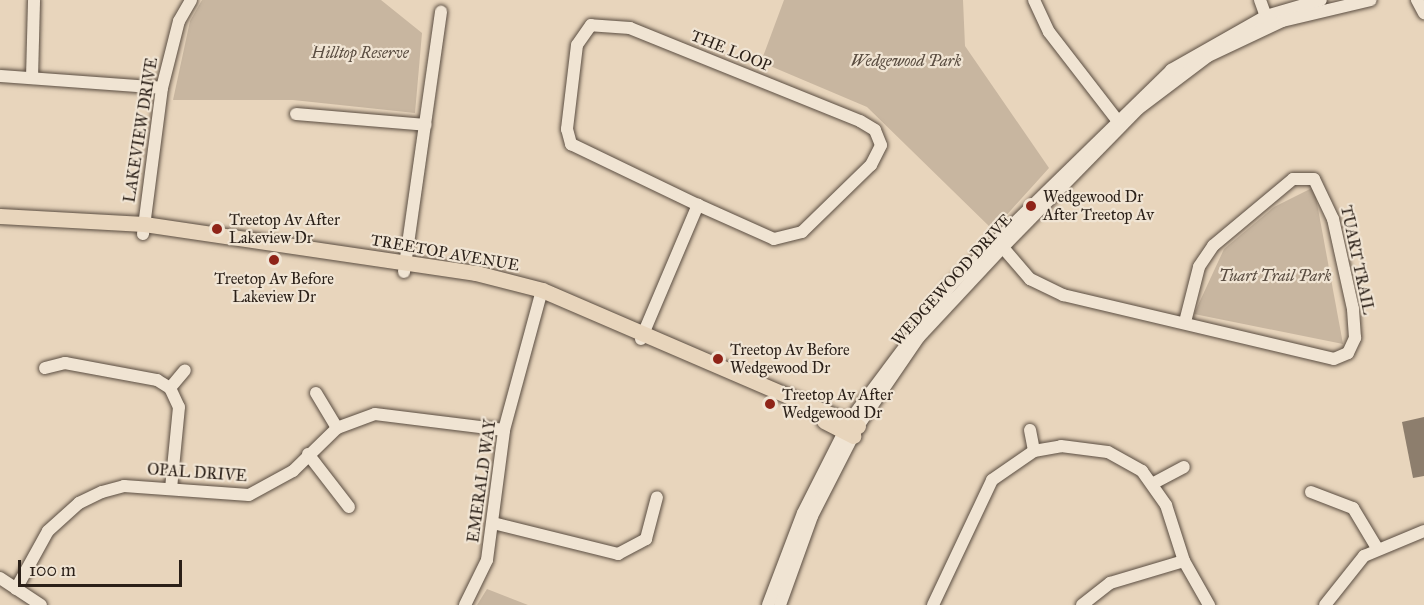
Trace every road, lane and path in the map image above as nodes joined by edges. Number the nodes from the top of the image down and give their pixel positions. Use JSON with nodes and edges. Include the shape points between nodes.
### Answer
{"nodes":[{"id":1,"x":34,"y":0,"type":"edge"},
{"id":2,"x":191,"y":0,"type":"edge"},
{"id":3,"x":1034,"y":0,"type":"edge"},
{"id":4,"x":1260,"y":0,"type":"edge"},
{"id":5,"x":1321,"y":0,"type":"edge"},
{"id":6,"x":1371,"y":0,"type":"edge"},
{"id":7,"x":1417,"y":0,"type":"edge"},
{"id":8,"x":441,"y":12,"type":"dead end"},
{"id":9,"x":1424,"y":13,"type":"edge"},
{"id":10,"x":1268,"y":21,"type":"junction"},
{"id":11,"x":0,"y":76,"type":"edge"},
{"id":12,"x":32,"y":78,"type":"junction"},
{"id":13,"x":162,"y":87,"type":"junction"},
{"id":14,"x":296,"y":114,"type":"dead end"},
{"id":15,"x":1118,"y":122,"type":"junction"},
{"id":16,"x":426,"y":125,"type":"junction"},
{"id":17,"x":698,"y":205,"type":"junction"},
{"id":18,"x":0,"y":216,"type":"edge"},
{"id":19,"x":0,"y":225,"type":"edge"},
{"id":20,"x":143,"y":229,"type":"junction"},
{"id":21,"x":999,"y":243,"type":"junction"},
{"id":22,"x":405,"y":267,"type":"junction"},
{"id":23,"x":541,"y":294,"type":"junction"},
{"id":24,"x":1185,"y":322,"type":"junction"},
{"id":25,"x":643,"y":335,"type":"junction"},
{"id":26,"x":45,"y":368,"type":"dead end"},
{"id":27,"x":185,"y":370,"type":"dead end"},
{"id":28,"x":170,"y":388,"type":"junction"},
{"id":29,"x":316,"y":393,"type":"dead end"},
{"id":30,"x":337,"y":428,"type":"junction"},
{"id":31,"x":851,"y":428,"type":"junction"},
{"id":32,"x":504,"y":430,"type":"junction"},
{"id":33,"x":1030,"y":430,"type":"dead end"},
{"id":34,"x":1034,"y":451,"type":"junction"},
{"id":35,"x":308,"y":454,"type":"junction"},
{"id":36,"x":1184,"y":467,"type":"dead end"},
{"id":37,"x":1152,"y":484,"type":"junction"},
{"id":38,"x":171,"y":488,"type":"junction"},
{"id":39,"x":1311,"y":492,"type":"dead end"},
{"id":40,"x":657,"y":497,"type":"dead end"},
{"id":41,"x":349,"y":507,"type":"dead end"},
{"id":42,"x":493,"y":524,"type":"junction"},
{"id":43,"x":1424,"y":531,"type":"edge"},
{"id":44,"x":1377,"y":548,"type":"junction"},
{"id":45,"x":1185,"y":561,"type":"junction"},
{"id":46,"x":0,"y":578,"type":"edge"},
{"id":47,"x":16,"y":589,"type":"junction"},
{"id":48,"x":41,"y":605,"type":"edge"},
{"id":49,"x":465,"y":605,"type":"edge"},
{"id":50,"x":768,"y":605,"type":"edge"},
{"id":51,"x":780,"y":605,"type":"edge"},
{"id":52,"x":933,"y":605,"type":"edge"},
{"id":53,"x":1082,"y":605,"type":"edge"},
{"id":54,"x":1209,"y":605,"type":"edge"},
{"id":55,"x":1325,"y":605,"type":"edge"}],
"edges":[{"from":1,"to":12,"type":"street"},
{"from":2,"to":13,"type":"street","name":"LAKEVIEW DRIVE","via":[[179,21]]},
{"from":3,"to":15,"type":"street","via":[[1049,32]]},
{"from":4,"to":10,"type":"street"},
{"from":5,"to":10,"type":"street","name":"WEDGEWOOD DRIVE"},
{"from":6,"to":10,"type":"street","name":"WEDGEWOOD DRIVE"},
{"from":7,"to":9,"type":"street"},
{"from":8,"to":16,"type":"street"},
{"from":10,"to":15,"type":"street","name":"WEDGEWOOD DRIVE","via":[[1189,57]]},
{"from":11,"to":12,"type":"street"},
{"from":12,"to":13,"type":"street"},
{"from":13,"to":20,"type":"street","name":"LAKEVIEW DRIVE"},
{"from":14,"to":16,"type":"street"},
{"from":15,"to":21,"type":"street","name":"WEDGEWOOD DRIVE"},
{"from":16,"to":22,"type":"street"},
{"from":17,"to":17,"type":"street","name":"THE LOOP","via":[[774,239],[802,231],[872,165],[881,145],[875,130],[860,122],[630,28],[591,25],[577,45],[567,129],[571,144]]},
{"from":17,"to":25,"type":"street"},
{"from":18,"to":20,"type":"main road","name":"TREETOP AVENUE"},
{"from":19,"to":20,"type":"main road","name":"TREETOP AVENUE"},
{"from":20,"to":22,"type":"main road","name":"TREETOP AVENUE"},
{"from":21,"to":24,"type":"street","name":"TUART TRAIL","via":[[1030,279],[1063,295]]},
{"from":21,"to":31,"type":"street","name":"WEDGEWOOD DRIVE","via":[[899,348]]},
{"from":22,"to":23,"type":"main road","name":"TREETOP AVENUE"},
{"from":23,"to":25,"type":"main road","name":"TREETOP AVENUE"},
{"from":23,"to":32,"type":"street","name":"EMERALD WAY"},
{"from":24,"to":24,"type":"street","name":"TUART TRAIL","via":[[1318,358],[1348,353],[1354,338],[1353,309],[1328,202],[1314,179],[1293,179],[1213,246],[1199,267]]},
{"from":25,"to":31,"type":"main road","name":"TREETOP AVENUE"},
{"from":26,"to":28,"type":"street","via":[[65,363],[157,380]]},
{"from":27,"to":28,"type":"street"},
{"from":28,"to":38,"type":"street","via":[[179,407]]},
{"from":29,"to":30,"type":"street"},
{"from":30,"to":32,"type":"street","name":"OPAL DRIVE","via":[[375,414]]},
{"from":30,"to":35,"type":"street","name":"OPAL DRIVE"},
{"from":31,"to":50,"type":"street","name":"WEDGEWOOD DRIVE","via":[[803,513]]},
{"from":31,"to":51,"type":"street","name":"WEDGEWOOD DRIVE","via":[[812,516]]},
{"from":32,"to":42,"type":"street","name":"EMERALD WAY"},
{"from":33,"to":34,"type":"street"},
{"from":34,"to":37,"type":"street","via":[[1060,446],[1108,452],[1135,466]]},
{"from":34,"to":52,"type":"street","via":[[992,480]]},
{"from":35,"to":38,"type":"street","name":"OPAL DRIVE","via":[[269,489],[249,495]]},
{"from":35,"to":41,"type":"street"},
{"from":36,"to":37,"type":"street"},
{"from":37,"to":45,"type":"street","via":[[1166,505]]},
{"from":38,"to":47,"type":"street","name":"OPAL DRIVE","via":[[124,486],[79,503],[48,531]]},
{"from":39,"to":44,"type":"street","via":[[1353,508]]},
{"from":40,"to":42,"type":"street","via":[[646,539],[618,554]]},
{"from":42,"to":49,"type":"street","name":"EMERALD WAY","via":[[487,560]]},
{"from":43,"to":44,"type":"street"},
{"from":44,"to":55,"type":"street","via":[[1351,568]]},
{"from":45,"to":53,"type":"street","via":[[1110,583]]},
{"from":45,"to":54,"type":"street"},
{"from":46,"to":47,"type":"street"},
{"from":47,"to":48,"type":"street"}]}
